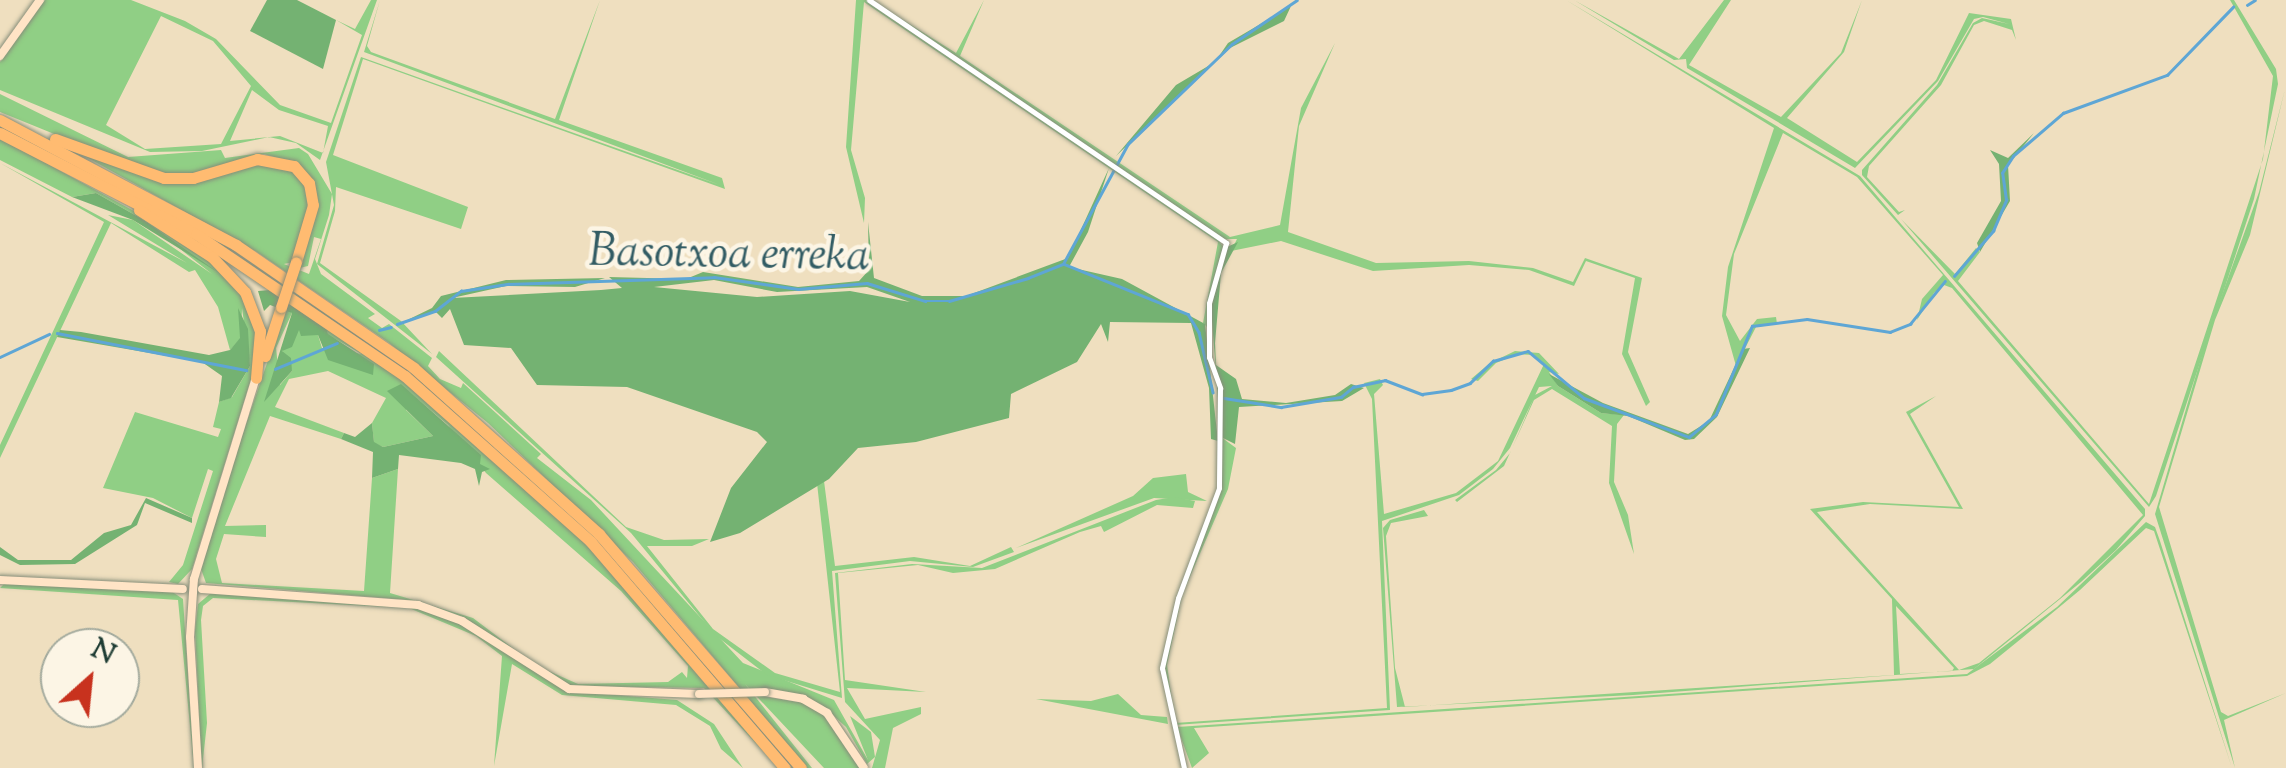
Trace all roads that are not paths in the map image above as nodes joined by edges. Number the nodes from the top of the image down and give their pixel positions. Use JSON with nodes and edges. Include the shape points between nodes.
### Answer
{"nodes":[{"id":1,"x":40,"y":0,"type":"edge"},
{"id":2,"x":869,"y":0,"type":"edge"},
{"id":3,"x":0,"y":56,"type":"edge"},
{"id":4,"x":0,"y":119,"type":"edge"},
{"id":5,"x":0,"y":133,"type":"edge"},
{"id":6,"x":55,"y":158,"type":"junction"},
{"id":7,"x":256,"y":378,"type":"junction"},
{"id":8,"x":194,"y":579,"type":"junction"},
{"id":9,"x":0,"y":580,"type":"edge"},
{"id":10,"x":184,"y":589,"type":"junction"},
{"id":11,"x":202,"y":589,"type":"junction"},
{"id":12,"x":192,"y":598,"type":"junction"},
{"id":13,"x":198,"y":768,"type":"edge"},
{"id":14,"x":785,"y":768,"type":"edge"},
{"id":15,"x":801,"y":768,"type":"edge"},
{"id":16,"x":864,"y":768,"type":"edge"},
{"id":17,"x":1184,"y":768,"type":"edge"}],
"edges":[{"from":1,"to":3,"type":"street"},
{"from":2,"to":17,"type":"street","via":[[1226,243],[1208,303],[1209,358],[1220,388],[1218,488],[1178,598],[1162,668]]},
{"from":4,"to":7,"type":"highway","bridge":true,"via":[[164,178],[193,178],[257,159],[294,166],[309,183],[313,204]]},
{"from":4,"to":15,"type":"highway","via":[[236,245],[456,402],[631,568]]},
{"from":5,"to":6,"type":"highway"},
{"from":6,"to":7,"type":"highway","via":[[201,250],[238,282],[258,317]]},
{"from":6,"to":14,"type":"highway","via":[[280,286],[464,424],[622,574]]},
{"from":7,"to":8,"type":"street"},
{"from":8,"to":10,"type":"street"},
{"from":8,"to":11,"type":"street"},
{"from":8,"to":12,"type":"street"},
{"from":9,"to":10,"type":"street"},
{"from":10,"to":12,"type":"street"},
{"from":11,"to":12,"type":"street"},
{"from":11,"to":16,"type":"street","bridge":true,"via":[[418,605],[474,627],[569,689],[765,692],[804,699],[827,713]]},
{"from":12,"to":13,"type":"street"}]}
